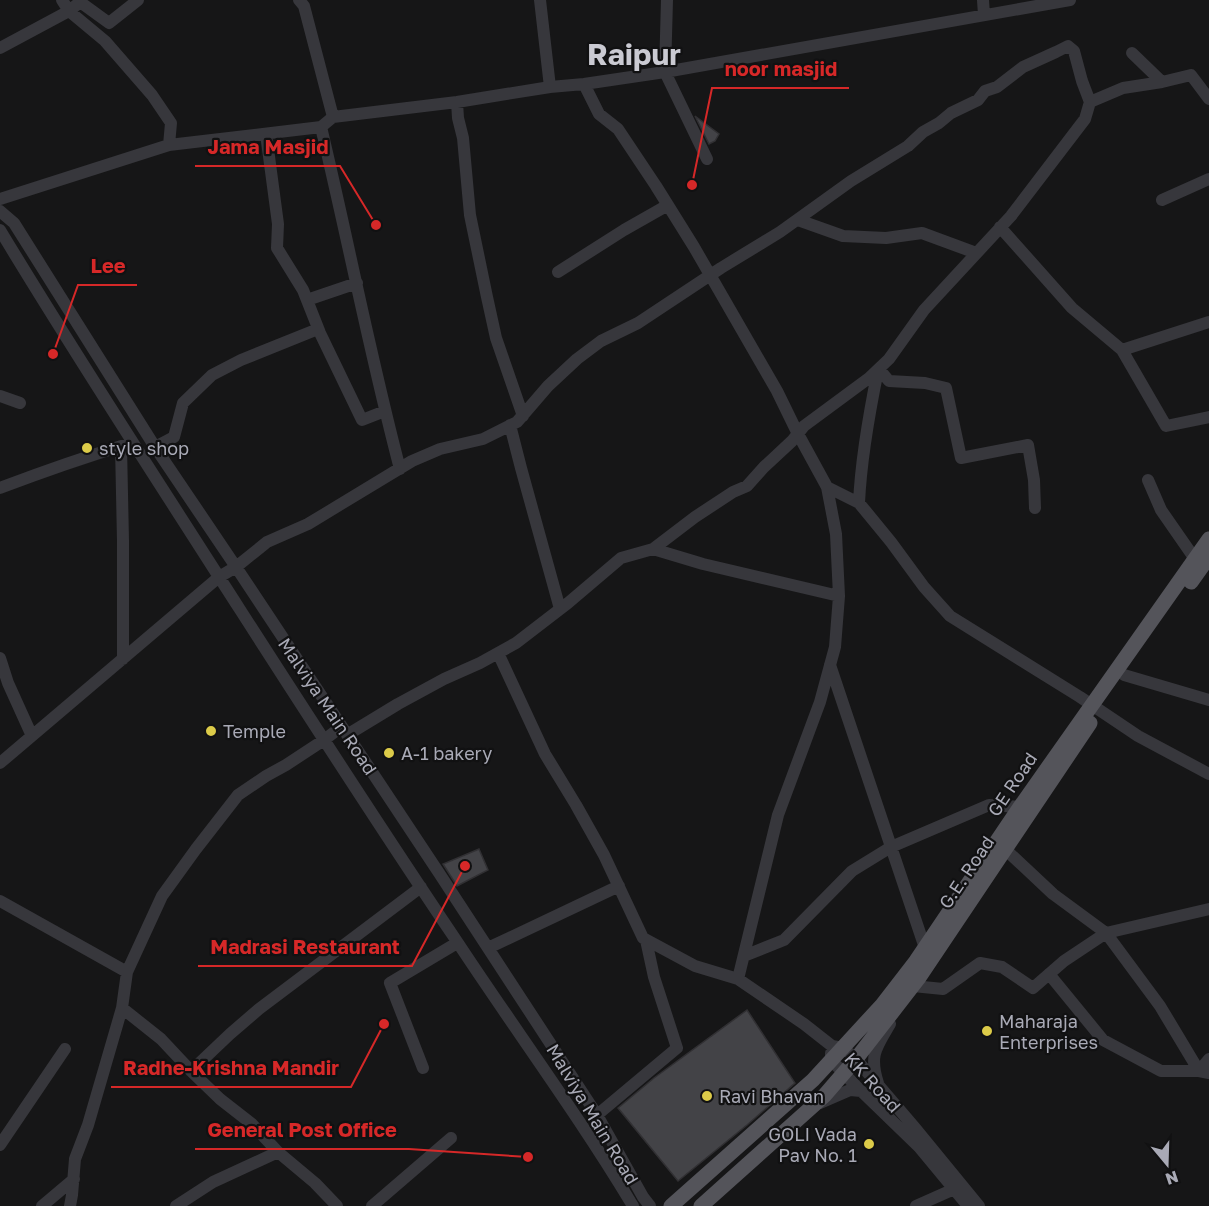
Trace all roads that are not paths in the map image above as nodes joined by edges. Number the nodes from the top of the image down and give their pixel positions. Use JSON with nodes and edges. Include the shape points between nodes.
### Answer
{"nodes":[{"id":1,"x":62,"y":0,"type":"edge"},
{"id":2,"x":138,"y":0,"type":"edge"},
{"id":3,"x":299,"y":0,"type":"edge"},
{"id":4,"x":540,"y":0,"type":"edge"},
{"id":5,"x":668,"y":0,"type":"edge"},
{"id":6,"x":983,"y":0,"type":"edge"},
{"id":7,"x":1070,"y":0,"type":"edge"},
{"id":8,"x":69,"y":11,"type":"junction"},
{"id":9,"x":984,"y":15,"type":"junction"},
{"id":10,"x":0,"y":48,"type":"edge"},
{"id":11,"x":1132,"y":53,"type":"dead end"},
{"id":12,"x":665,"y":72,"type":"junction"},
{"id":13,"x":1162,"y":82,"type":"junction"},
{"id":14,"x":584,"y":84,"type":"junction"},
{"id":15,"x":550,"y":87,"type":"junction"},
{"id":16,"x":1209,"y":99,"type":"edge"},
{"id":17,"x":457,"y":102,"type":"junction"},
{"id":18,"x":1090,"y":102,"type":"junction"},
{"id":19,"x":333,"y":117,"type":"junction"},
{"id":20,"x":321,"y":127,"type":"junction"},
{"id":21,"x":266,"y":134,"type":"junction"},
{"id":22,"x":169,"y":145,"type":"junction"},
{"id":23,"x":707,"y":159,"type":"dead end"},
{"id":24,"x":1209,"y":179,"type":"edge"},
{"id":25,"x":0,"y":199,"type":"edge"},
{"id":26,"x":1162,"y":200,"type":"dead end"},
{"id":27,"x":668,"y":205,"type":"junction"},
{"id":28,"x":0,"y":211,"type":"edge"},
{"id":29,"x":798,"y":219,"type":"junction"},
{"id":30,"x":1000,"y":227,"type":"junction"},
{"id":31,"x":0,"y":230,"type":"edge"},
{"id":32,"x":976,"y":253,"type":"junction"},
{"id":33,"x":558,"y":272,"type":"dead end"},
{"id":34,"x":710,"y":275,"type":"junction"},
{"id":35,"x":357,"y":283,"type":"junction"},
{"id":36,"x":307,"y":300,"type":"junction"},
{"id":37,"x":1209,"y":322,"type":"edge"},
{"id":38,"x":318,"y":329,"type":"junction"},
{"id":39,"x":1122,"y":350,"type":"junction"},
{"id":40,"x":879,"y":369,"type":"junction"},
{"id":41,"x":0,"y":396,"type":"edge"},
{"id":42,"x":20,"y":403,"type":"dead end"},
{"id":43,"x":385,"y":411,"type":"junction"},
{"id":44,"x":523,"y":416,"type":"junction"},
{"id":45,"x":1209,"y":417,"type":"edge"},
{"id":46,"x":510,"y":425,"type":"junction"},
{"id":47,"x":798,"y":434,"type":"junction"},
{"id":48,"x":152,"y":442,"type":"junction"},
{"id":49,"x":127,"y":444,"type":"junction"},
{"id":50,"x":400,"y":469,"type":"junction"},
{"id":51,"x":1148,"y":480,"type":"dead end"},
{"id":52,"x":827,"y":487,"type":"junction"},
{"id":53,"x":0,"y":488,"type":"edge"},
{"id":54,"x":859,"y":503,"type":"junction"},
{"id":55,"x":1035,"y":508,"type":"dead end"},
{"id":56,"x":1209,"y":539,"type":"edge"},
{"id":57,"x":653,"y":549,"type":"junction"},
{"id":58,"x":1202,"y":558,"type":"edge"},
{"id":59,"x":236,"y":567,"type":"junction"},
{"id":60,"x":219,"y":578,"type":"junction"},
{"id":61,"x":839,"y":596,"type":"junction"},
{"id":62,"x":560,"y":609,"type":"junction"},
{"id":63,"x":498,"y":653,"type":"junction"},
{"id":64,"x":0,"y":658,"type":"edge"},
{"id":65,"x":123,"y":659,"type":"junction"},
{"id":66,"x":830,"y":665,"type":"junction"},
{"id":67,"x":1124,"y":675,"type":"junction"},
{"id":68,"x":1209,"y":700,"type":"edge"},
{"id":69,"x":1095,"y":708,"type":"junction"},
{"id":70,"x":344,"y":731,"type":"junction"},
{"id":71,"x":32,"y":736,"type":"junction"},
{"id":72,"x":324,"y":740,"type":"junction"},
{"id":73,"x":0,"y":763,"type":"edge"},
{"id":74,"x":1209,"y":774,"type":"edge"},
{"id":75,"x":1020,"y":807,"type":"junction"},
{"id":76,"x":891,"y":847,"type":"junction"},
{"id":77,"x":1005,"y":849,"type":"junction"},
{"id":78,"x":619,"y":886,"type":"junction"},
{"id":79,"x":421,"y":887,"type":"junction"},
{"id":80,"x":0,"y":901,"type":"edge"},
{"id":81,"x":1209,"y":909,"type":"edge"},
{"id":82,"x":1106,"y":933,"type":"junction"},
{"id":83,"x":646,"y":940,"type":"junction"},
{"id":84,"x":457,"y":943,"type":"junction"},
{"id":85,"x":488,"y":948,"type":"junction"},
{"id":86,"x":925,"y":948,"type":"junction"},
{"id":87,"x":744,"y":956,"type":"junction"},
{"id":88,"x":127,"y":972,"type":"junction"},
{"id":89,"x":1049,"y":974,"type":"junction"},
{"id":90,"x":738,"y":979,"type":"junction"},
{"id":91,"x":908,"y":982,"type":"junction"},
{"id":92,"x":900,"y":1001,"type":"junction"},
{"id":93,"x":122,"y":1008,"type":"junction"},
{"id":94,"x":65,"y":1048,"type":"dead end"},
{"id":95,"x":835,"y":1052,"type":"junction"},
{"id":96,"x":855,"y":1059,"type":"junction"},
{"id":97,"x":1209,"y":1059,"type":"edge"},
{"id":98,"x":423,"y":1068,"type":"dead end"},
{"id":99,"x":191,"y":1071,"type":"junction"},
{"id":100,"x":1204,"y":1072,"type":"edge"},
{"id":101,"x":843,"y":1073,"type":"junction"},
{"id":102,"x":880,"y":1087,"type":"junction"},
{"id":103,"x":861,"y":1091,"type":"junction"},
{"id":104,"x":809,"y":1109,"type":"junction"},
{"id":105,"x":597,"y":1115,"type":"junction"},
{"id":106,"x":451,"y":1138,"type":"dead end"},
{"id":107,"x":0,"y":1145,"type":"edge"},
{"id":108,"x":278,"y":1152,"type":"junction"},
{"id":109,"x":741,"y":1170,"type":"junction"},
{"id":110,"x":74,"y":1179,"type":"junction"},
{"id":111,"x":958,"y":1188,"type":"junction"},
{"id":112,"x":42,"y":1206,"type":"edge"},
{"id":113,"x":70,"y":1206,"type":"edge"},
{"id":114,"x":176,"y":1206,"type":"edge"},
{"id":115,"x":337,"y":1206,"type":"edge"},
{"id":116,"x":372,"y":1206,"type":"edge"},
{"id":117,"x":633,"y":1206,"type":"edge"},
{"id":118,"x":650,"y":1206,"type":"edge"},
{"id":119,"x":671,"y":1206,"type":"edge"},
{"id":120,"x":700,"y":1206,"type":"edge"},
{"id":121,"x":711,"y":1206,"type":"edge"},
{"id":122,"x":916,"y":1206,"type":"edge"},
{"id":123,"x":968,"y":1206,"type":"edge"},
{"id":124,"x":979,"y":1206,"type":"edge"}],
"edges":[{"from":1,"to":8,"type":"street"},
{"from":2,"to":8,"type":"street","via":[[109,23],[80,2]]},
{"from":3,"to":19,"type":"street","via":[[304,6]]},
{"from":4,"to":15,"type":"street"},
{"from":5,"to":12,"type":"street"},
{"from":6,"to":9,"type":"street"},
{"from":7,"to":9,"type":"street"},
{"from":8,"to":10,"type":"street"},
{"from":8,"to":22,"type":"street","via":[[105,41],[152,95],[171,123]]},
{"from":9,"to":12,"type":"street"},
{"from":11,"to":13,"type":"street"},
{"from":12,"to":14,"type":"street"},
{"from":12,"to":23,"type":"street"},
{"from":13,"to":16,"type":"street","via":[[1191,75]]},
{"from":13,"to":18,"type":"street","via":[[1123,87]]},
{"from":14,"to":15,"type":"street"},
{"from":14,"to":27,"type":"street","via":[[599,114],[618,129]]},
{"from":15,"to":17,"type":"street"},
{"from":17,"to":19,"type":"street"},
{"from":17,"to":44,"type":"street","via":[[470,215],[486,297]]},
{"from":18,"to":29,"type":"street","via":[[1074,51],[1068,46],[985,91],[978,100],[951,113]]},
{"from":18,"to":30,"type":"street","via":[[1084,119]]},
{"from":19,"to":20,"type":"street"},
{"from":20,"to":21,"type":"street"},
{"from":20,"to":35,"type":"street"},
{"from":21,"to":22,"type":"street"},
{"from":21,"to":36,"type":"street","via":[[278,224],[277,248]]},
{"from":22,"to":25,"type":"street"},
{"from":24,"to":26,"type":"street"},
{"from":27,"to":33,"type":"street"},
{"from":27,"to":34,"type":"street"},
{"from":28,"to":48,"type":"street","name":"Malviya Main Road","via":[[14,223]]},
{"from":29,"to":32,"type":"street","via":[[843,236],[922,233]]},
{"from":29,"to":34,"type":"street"},
{"from":30,"to":32,"type":"street"},
{"from":30,"to":39,"type":"street","via":[[1072,308]]},
{"from":31,"to":49,"type":"street","name":"Malviya Main Road"},
{"from":32,"to":40,"type":"street","via":[[924,310]]},
{"from":34,"to":44,"type":"street","via":[[578,359]]},
{"from":34,"to":47,"type":"street"},
{"from":35,"to":36,"type":"street"},
{"from":35,"to":43,"type":"street"},
{"from":36,"to":38,"type":"street"},
{"from":37,"to":39,"type":"street"},
{"from":38,"to":43,"type":"street","via":[[362,420]]},
{"from":38,"to":48,"type":"street","via":[[212,375],[183,403],[174,437]]},
{"from":39,"to":45,"type":"street","via":[[1166,426]]},
{"from":40,"to":47,"type":"street"},
{"from":40,"to":54,"type":"street","via":[[866,429]]},
{"from":40,"to":55,"type":"street","via":[[889,381],[946,388],[961,458],[1028,445]]},
{"from":41,"to":42,"type":"street"},
{"from":43,"to":50,"type":"street"},
{"from":44,"to":46,"type":"street"},
{"from":46,"to":50,"type":"street","via":[[483,439],[440,449]]},
{"from":46,"to":62,"type":"street"},
{"from":47,"to":52,"type":"street"},
{"from":47,"to":57,"type":"street","via":[[747,486]]},
{"from":48,"to":49,"type":"street"},
{"from":48,"to":59,"type":"street","name":"Malviya Main Road"},
{"from":49,"to":53,"type":"street"},
{"from":49,"to":60,"type":"street","name":"Malviya Main Road"},
{"from":49,"to":65,"type":"street"},
{"from":50,"to":59,"type":"street","via":[[308,524],[267,542]]},
{"from":51,"to":58,"type":"street","via":[[1161,510]]},
{"from":52,"to":54,"type":"street"},
{"from":52,"to":61,"type":"street","via":[[836,534]]},
{"from":54,"to":69,"type":"street","via":[[950,616]]},
{"from":56,"to":58,"type":"main road","name":"GE Road"},
{"from":57,"to":61,"type":"street"},
{"from":57,"to":62,"type":"street","via":[[621,558]]},
{"from":58,"to":67,"type":"main road","name":"G.E. Road"},
{"from":58,"to":69,"type":"main road","name":"GE Road"},
{"from":59,"to":60,"type":"street"},
{"from":59,"to":70,"type":"street","name":"Malviya Main Road"},
{"from":60,"to":65,"type":"street"},
{"from":60,"to":72,"type":"street","name":"Malviya Main Road"},
{"from":61,"to":66,"type":"street"},
{"from":62,"to":63,"type":"street"},
{"from":63,"to":70,"type":"street"},
{"from":63,"to":78,"type":"street","via":[[545,754]]},
{"from":64,"to":71,"type":"street"},
{"from":65,"to":71,"type":"street"},
{"from":66,"to":76,"type":"street"},
{"from":66,"to":87,"type":"street","via":[[778,815]]},
{"from":67,"to":68,"type":"street"},
{"from":67,"to":69,"type":"main road","name":"G.E. Road"},
{"from":69,"to":74,"type":"street"},
{"from":69,"to":75,"type":"main road","name":"GE Road"},
{"from":69,"to":77,"type":"main road","name":"G.E. Road"},
{"from":70,"to":72,"type":"street"},
{"from":70,"to":85,"type":"street","name":"Malviya Main Road"},
{"from":71,"to":73,"type":"street"},
{"from":72,"to":79,"type":"street","name":"Malviya Main Road"},
{"from":72,"to":88,"type":"street","via":[[238,795],[162,896]]},
{"from":75,"to":76,"type":"street","via":[[989,805]]},
{"from":75,"to":86,"type":"main road","name":"GE Road"},
{"from":76,"to":86,"type":"street"},
{"from":76,"to":87,"type":"street","via":[[852,871],[784,940]]},
{"from":77,"to":82,"type":"street","via":[[1053,894]]},
{"from":77,"to":91,"type":"main road","name":"G.E. Road"},
{"from":78,"to":83,"type":"street"},
{"from":78,"to":85,"type":"street"},
{"from":79,"to":84,"type":"street","name":"Malviya Main Road"},
{"from":79,"to":99,"type":"street","via":[[259,1009]]},
{"from":80,"to":88,"type":"street"},
{"from":81,"to":82,"type":"street"},
{"from":82,"to":89,"type":"street"},
{"from":82,"to":100,"type":"street"},
{"from":83,"to":90,"type":"street","via":[[695,966]]},
{"from":83,"to":105,"type":"street","via":[[677,1048]]},
{"from":84,"to":98,"type":"street","via":[[390,983]]},
{"from":84,"to":117,"type":"street","name":"Malviya Main Road"},
{"from":85,"to":105,"type":"street","name":"Malviya Main Road"},
{"from":86,"to":91,"type":"main road","name":"GE Road"},
{"from":87,"to":90,"type":"street"},
{"from":88,"to":93,"type":"street"},
{"from":89,"to":91,"type":"street","via":[[1033,988],[1002,967],[980,963],[943,989]]},
{"from":89,"to":100,"type":"street","via":[[1103,1040],[1161,1071]]},
{"from":90,"to":95,"type":"street","via":[[804,1024]]},
{"from":91,"to":92,"type":"main road","name":"G.E. Road"},
{"from":91,"to":95,"type":"main road","name":"GE Road"},
{"from":92,"to":96,"type":"main road","name":"G.E. Road"},
{"from":92,"to":102,"type":"street","via":[[874,1054]]},
{"from":93,"to":99,"type":"street","via":[[161,1039]]},
{"from":93,"to":110,"type":"street","via":[[75,1159]]},
{"from":94,"to":107,"type":"street"},
{"from":95,"to":96,"type":"street","name":"KK Road"},
{"from":95,"to":101,"type":"street","name":"KK Road"},
{"from":95,"to":119,"type":"main road","name":"GE Road","via":[[813,1080]]},
{"from":96,"to":101,"type":"main road","name":"G.E. Road"},
{"from":96,"to":102,"type":"street","name":"KK Road"},
{"from":97,"to":100,"type":"street"},
{"from":99,"to":108,"type":"street"},
{"from":101,"to":103,"type":"street","name":"KK Road"},
{"from":101,"to":104,"type":"main road","name":"G.E. Road"},
{"from":102,"to":111,"type":"street","name":"KK Road"},
{"from":103,"to":104,"type":"street","via":[[835,1095]]},
{"from":103,"to":111,"type":"street","name":"KK Road"},
{"from":104,"to":109,"type":"main road","name":"G.E. Road"},
{"from":105,"to":118,"type":"street","name":"Malviya Main Road"},
{"from":106,"to":116,"type":"street"},
{"from":108,"to":114,"type":"street","via":[[213,1182]]},
{"from":108,"to":115,"type":"street"},
{"from":109,"to":120,"type":"main road","name":"G.E. Road"},
{"from":109,"to":121,"type":"street"},
{"from":110,"to":112,"type":"street"},
{"from":110,"to":113,"type":"street"},
{"from":111,"to":122,"type":"street"},
{"from":111,"to":123,"type":"street","name":"KK Road"},
{"from":111,"to":124,"type":"street","name":"KK Road"}]}
